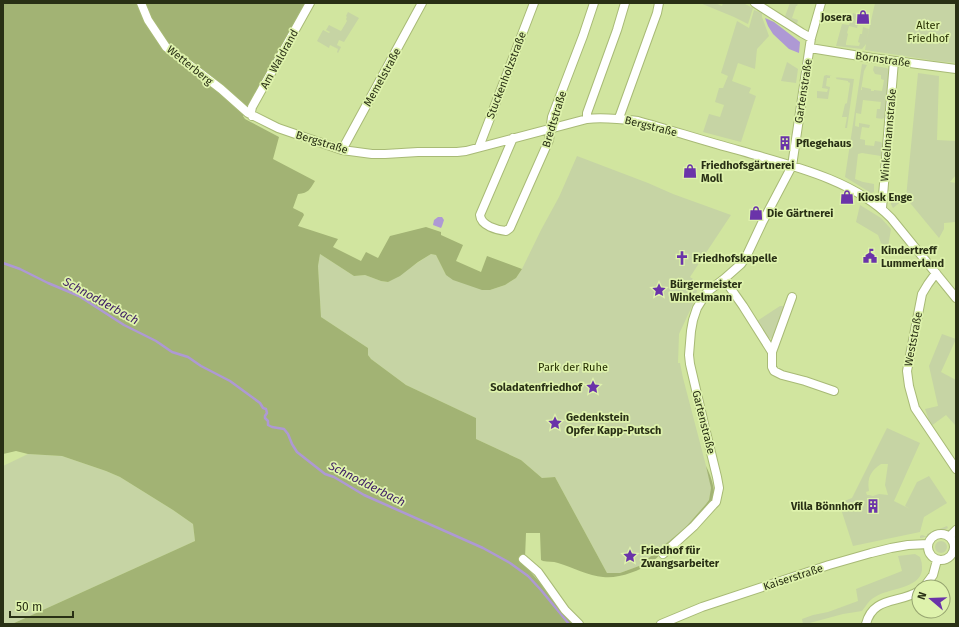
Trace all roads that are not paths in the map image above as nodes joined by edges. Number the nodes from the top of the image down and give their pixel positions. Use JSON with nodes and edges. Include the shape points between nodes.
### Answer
{"nodes":[{"id":1,"x":141,"y":3,"type":"edge"},
{"id":2,"x":310,"y":3,"type":"edge"},
{"id":3,"x":422,"y":3,"type":"edge"},
{"id":4,"x":534,"y":3,"type":"edge"},
{"id":5,"x":594,"y":3,"type":"edge"},
{"id":6,"x":625,"y":3,"type":"edge"},
{"id":7,"x":659,"y":3,"type":"edge"},
{"id":8,"x":756,"y":3,"type":"edge"},
{"id":9,"x":821,"y":3,"type":"edge"},
{"id":10,"x":811,"y":38,"type":"junction"},
{"id":11,"x":810,"y":48,"type":"junction"},
{"id":12,"x":894,"y":61,"type":"junction"},
{"id":13,"x":956,"y":69,"type":"edge"},
{"id":14,"x":252,"y":116,"type":"junction"},
{"id":15,"x":618,"y":118,"type":"junction"},
{"id":16,"x":587,"y":119,"type":"junction"},
{"id":17,"x":550,"y":128,"type":"junction"},
{"id":18,"x":513,"y":138,"type":"junction"},
{"id":19,"x":479,"y":147,"type":"junction"},
{"id":20,"x":342,"y":150,"type":"junction"},
{"id":21,"x":792,"y":166,"type":"junction"},
{"id":22,"x":882,"y":208,"type":"junction"},
{"id":23,"x":936,"y":273,"type":"junction"},
{"id":24,"x":724,"y":279,"type":"junction"},
{"id":25,"x":792,"y":297,"type":"dead end"},
{"id":26,"x":956,"y":298,"type":"edge"},
{"id":27,"x":772,"y":352,"type":"junction"},
{"id":28,"x":834,"y":391,"type":"dead end"},
{"id":29,"x":956,"y":469,"type":"edge"},
{"id":30,"x":956,"y":530,"type":"edge"},
{"id":31,"x":949,"y":537,"type":"junction"},
{"id":32,"x":928,"y":544,"type":"junction"},
{"id":33,"x":955,"y":548,"type":"edge"},
{"id":34,"x":663,"y":554,"type":"dead end"},
{"id":35,"x":523,"y":559,"type":"dead end"},
{"id":36,"x":937,"y":560,"type":"junction"},
{"id":37,"x":930,"y":579,"type":"edge"},
{"id":38,"x":911,"y":594,"type":"edge"},
{"id":39,"x":579,"y":624,"type":"edge"},
{"id":40,"x":661,"y":624,"type":"edge"},
{"id":41,"x":866,"y":624,"type":"edge"}],
"edges":[{"from":1,"to":14,"type":"street","name":"Wetterberg","via":[[148,20],[166,47]]},
{"from":2,"to":14,"type":"street","name":"Am Waldrand","via":[[252,107]]},
{"from":3,"to":20,"type":"street","name":"Memelstraße"},
{"from":4,"to":19,"type":"street","name":"Stuckenholzstraße"},
{"from":5,"to":17,"type":"street","name":"Bredtstraße"},
{"from":6,"to":16,"type":"street"},
{"from":7,"to":15,"type":"street"},
{"from":8,"to":10,"type":"street"},
{"from":9,"to":10,"type":"street","name":"Gartenstraße"},
{"from":10,"to":11,"type":"street","name":"Gartenstraße"},
{"from":11,"to":12,"type":"street","name":"Bornstraße"},
{"from":11,"to":21,"type":"street","name":"Gartenstraße"},
{"from":12,"to":13,"type":"street","name":"Bornstraße"},
{"from":12,"to":22,"type":"street","name":"Winkelmannstraße"},
{"from":14,"to":20,"type":"street","name":"Bergstraße","via":[[278,128]]},
{"from":15,"to":16,"type":"street","name":"Bergstraße"},
{"from":15,"to":21,"type":"street","name":"Bergstraße","via":[[650,124]]},
{"from":16,"to":17,"type":"street","name":"Bergstraße"},
{"from":17,"to":18,"type":"street","name":"Bergstraße"},
{"from":17,"to":18,"type":"street","name":"Bredtstraße","via":[[549,140],[510,228],[498,231],[482,223],[480,215]]},
{"from":18,"to":19,"type":"street","name":"Bergstraße"},
{"from":19,"to":20,"type":"street","name":"Bergstraße","via":[[457,152],[390,154]]},
{"from":21,"to":22,"type":"street","name":"Bergstraße","via":[[845,186]]},
{"from":21,"to":24,"type":"street","name":"Gartenstraße","via":[[746,257]]},
{"from":22,"to":23,"type":"street","name":"Bergstraße"},
{"from":23,"to":26,"type":"street","name":"Bergstraße"},
{"from":23,"to":29,"type":"street","name":"Weststraße","via":[[922,294],[907,371],[915,408]]},
{"from":24,"to":27,"type":"street"},
{"from":24,"to":34,"type":"street","name":"Gartenstraße","via":[[707,292],[697,308],[689,354],[718,477],[718,494],[716,502],[694,526]]},
{"from":25,"to":27,"type":"street"},
{"from":27,"to":28,"type":"street","via":[[774,371]]},
{"from":30,"to":31,"type":"street"},
{"from":31,"to":32,"type":"street","name":"Kaiserstraße","via":[[939,534]]},
{"from":31,"to":33,"type":"street"},
{"from":32,"to":36,"type":"street","via":[[929,553]]},
{"from":32,"to":40,"type":"street","name":"Kaiserstraße","via":[[896,547],[829,565],[702,607]]},
{"from":33,"to":36,"type":"street","via":[[952,555],[945,560]]},
{"from":35,"to":39,"type":"street","via":[[538,572],[565,610]]},
{"from":36,"to":37,"type":"street"},
{"from":38,"to":41,"type":"street","via":[[877,606]]}]}
